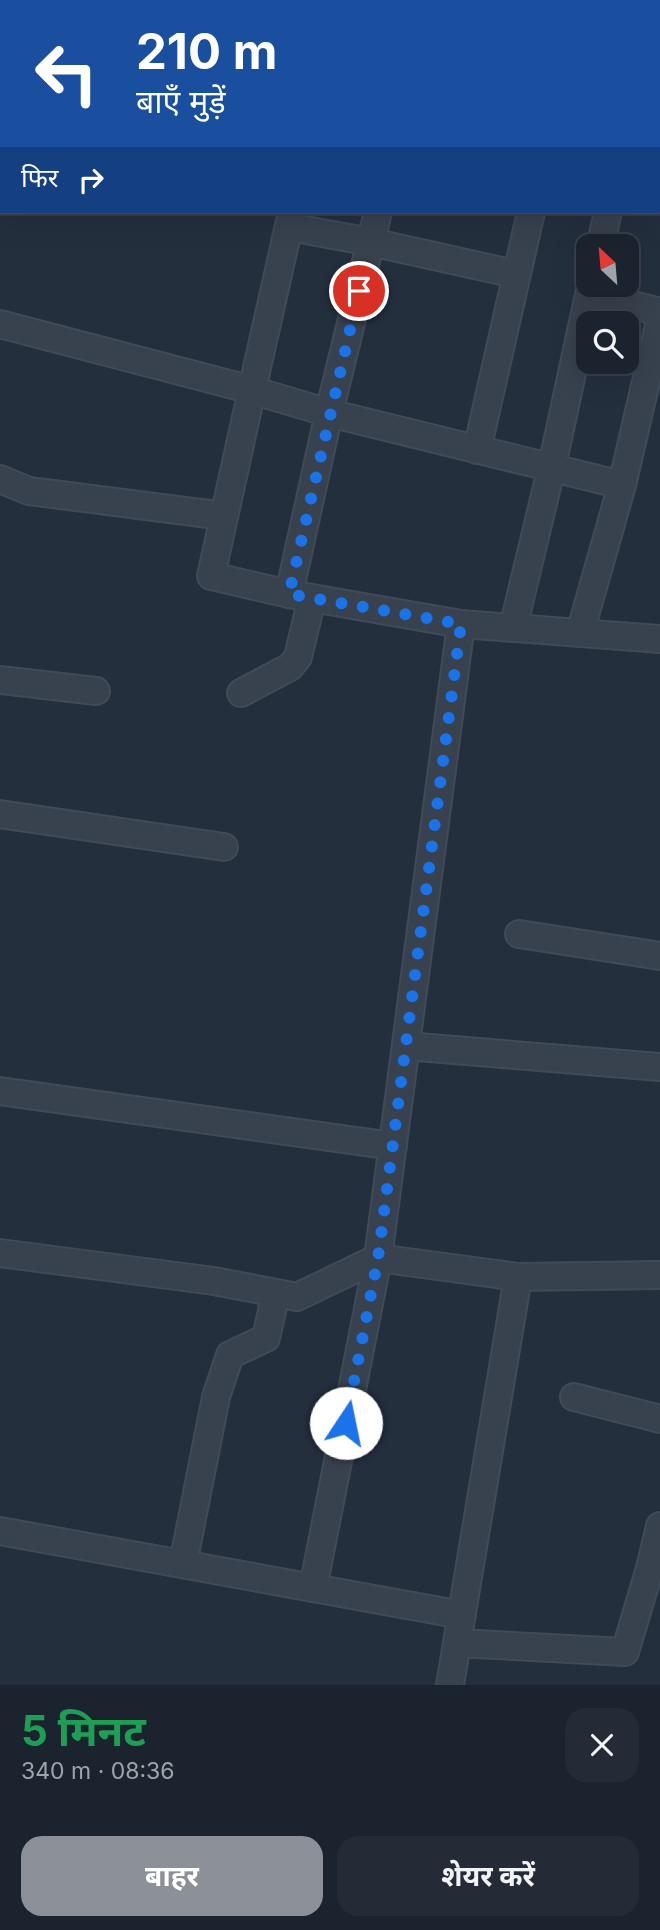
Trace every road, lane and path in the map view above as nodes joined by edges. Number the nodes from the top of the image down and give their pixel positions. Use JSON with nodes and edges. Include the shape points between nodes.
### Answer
{"nodes":[{"id":1,"x":378,"y":214,"type":"edge"},
{"id":2,"x":530,"y":214,"type":"edge"},
{"id":3,"x":608,"y":214,"type":"edge"},
{"id":4,"x":290,"y":219,"type":"edge"},
{"id":5,"x":603,"y":234,"type":"edge"},
{"id":6,"x":371,"y":242,"type":"junction"},
{"id":7,"x":515,"y":274,"type":"junction"},
{"id":8,"x":587,"y":298,"type":"edge"},
{"id":9,"x":617,"y":298,"type":"edge"},
{"id":10,"x":660,"y":312,"type":"edge"},
{"id":11,"x":660,"y":321,"type":"edge"},
{"id":12,"x":0,"y":324,"type":"edge"},
{"id":13,"x":252,"y":390,"type":"junction"},
{"id":14,"x":330,"y":413,"type":"junction"},
{"id":15,"x":477,"y":450,"type":"junction"},
{"id":16,"x":552,"y":466,"type":"junction"},
{"id":17,"x":0,"y":479,"type":"edge"},
{"id":18,"x":622,"y":485,"type":"junction"},
{"id":19,"x":224,"y":516,"type":"junction"},
{"id":20,"x":301,"y":596,"type":"junction"},
{"id":21,"x":461,"y":624,"type":"junction"},
{"id":22,"x":513,"y":628,"type":"junction"},
{"id":23,"x":580,"y":633,"type":"junction"},
{"id":24,"x":660,"y":639,"type":"edge"},
{"id":25,"x":0,"y":680,"type":"edge"},
{"id":26,"x":96,"y":691,"type":"dead end"},
{"id":27,"x":241,"y":693,"type":"dead end"},
{"id":28,"x":0,"y":814,"type":"edge"},
{"id":29,"x":224,"y":847,"type":"dead end"},
{"id":30,"x":519,"y":934,"type":"dead end"},
{"id":31,"x":660,"y":956,"type":"edge"},
{"id":32,"x":406,"y":1046,"type":"junction"},
{"id":33,"x":660,"y":1067,"type":"edge"},
{"id":34,"x":0,"y":1091,"type":"edge"},
{"id":35,"x":393,"y":1146,"type":"junction"},
{"id":36,"x":0,"y":1253,"type":"edge"},
{"id":37,"x":378,"y":1258,"type":"junction"},
{"id":38,"x":660,"y":1275,"type":"edge"},
{"id":39,"x":518,"y":1277,"type":"junction"},
{"id":40,"x":276,"y":1293,"type":"junction"},
{"id":41,"x":574,"y":1397,"type":"dead end"},
{"id":42,"x":660,"y":1419,"type":"edge"},
{"id":43,"x":660,"y":1526,"type":"edge"},
{"id":44,"x":0,"y":1531,"type":"edge"},
{"id":45,"x":183,"y":1564,"type":"junction"},
{"id":46,"x":655,"y":1569,"type":"edge"},
{"id":47,"x":313,"y":1588,"type":"junction"},
{"id":48,"x":462,"y":1615,"type":"junction"},
{"id":49,"x":457,"y":1643,"type":"junction"},
{"id":50,"x":450,"y":1685,"type":"edge"}],
"edges":[{"from":1,"to":6,"type":"street"},
{"from":2,"to":7,"type":"street"},
{"from":3,"to":5,"type":"street"},
{"from":4,"to":6,"type":"street"},
{"from":4,"to":13,"type":"street"},
{"from":6,"to":7,"type":"street"},
{"from":6,"to":14,"type":"street"},
{"from":7,"to":15,"type":"street"},
{"from":8,"to":16,"type":"street"},
{"from":9,"to":10,"type":"street"},
{"from":11,"to":18,"type":"street"},
{"from":12,"to":13,"type":"street"},
{"from":13,"to":14,"type":"street"},
{"from":13,"to":19,"type":"street"},
{"from":14,"to":15,"type":"street"},
{"from":14,"to":20,"type":"street"},
{"from":15,"to":16,"type":"street"},
{"from":16,"to":18,"type":"street"},
{"from":16,"to":22,"type":"street"},
{"from":17,"to":19,"type":"street","via":[[29,491]]},
{"from":18,"to":23,"type":"street"},
{"from":19,"to":20,"type":"street","via":[[211,576]]},
{"from":20,"to":21,"type":"street"},
{"from":20,"to":27,"type":"street","via":[[298,657],[290,667]]},
{"from":21,"to":22,"type":"street"},
{"from":21,"to":32,"type":"street"},
{"from":22,"to":23,"type":"street"},
{"from":23,"to":24,"type":"street"},
{"from":25,"to":26,"type":"street"},
{"from":28,"to":29,"type":"street"},
{"from":30,"to":31,"type":"street"},
{"from":32,"to":33,"type":"street"},
{"from":32,"to":35,"type":"street"},
{"from":34,"to":35,"type":"street"},
{"from":35,"to":37,"type":"street"},
{"from":36,"to":40,"type":"street"},
{"from":37,"to":39,"type":"street"},
{"from":37,"to":40,"type":"street","via":[[297,1297]]},
{"from":37,"to":47,"type":"street"},
{"from":38,"to":39,"type":"street"},
{"from":39,"to":48,"type":"street"},
{"from":40,"to":45,"type":"street","via":[[265,1338],[230,1355],[216,1396]]},
{"from":41,"to":42,"type":"street"},
{"from":43,"to":46,"type":"street"},
{"from":44,"to":45,"type":"street"},
{"from":45,"to":47,"type":"street"},
{"from":46,"to":49,"type":"street","via":[[625,1652]]},
{"from":47,"to":48,"type":"street"},
{"from":48,"to":49,"type":"street"},
{"from":49,"to":50,"type":"street"}]}
